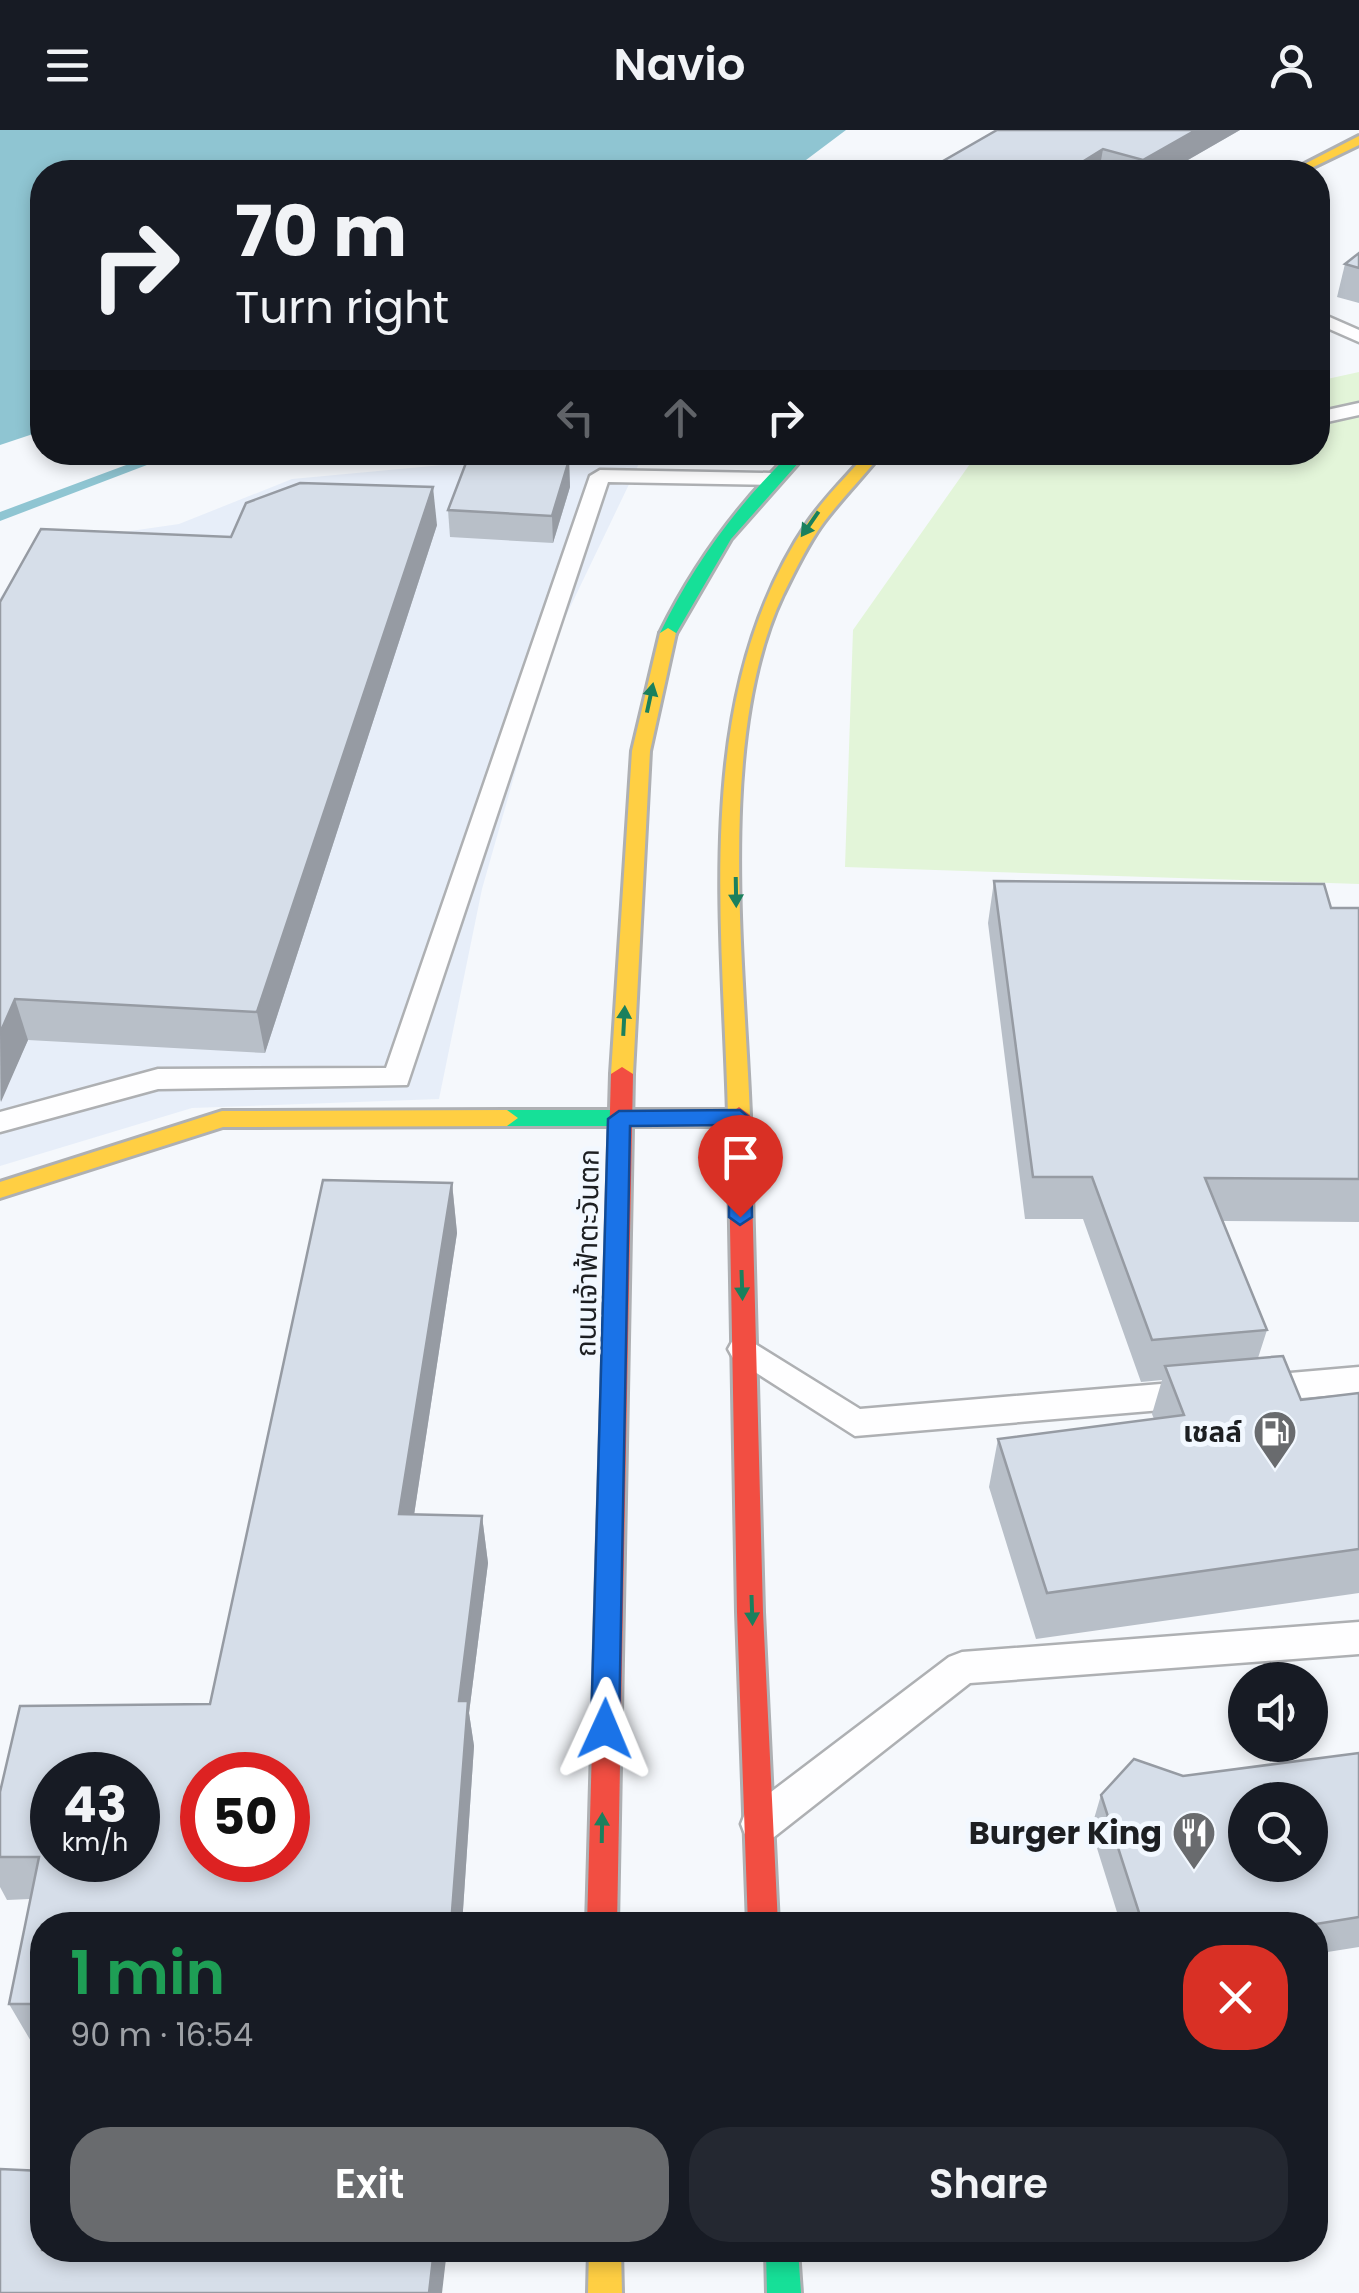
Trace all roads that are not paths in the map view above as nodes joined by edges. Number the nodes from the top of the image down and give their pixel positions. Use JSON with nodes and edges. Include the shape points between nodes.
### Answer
{"nodes":[{"id":1,"x":1359,"y":140,"type":"edge"},
{"id":2,"x":1319,"y":160,"type":"edge"},
{"id":3,"x":1330,"y":323,"type":"edge"},
{"id":4,"x":1359,"y":337,"type":"edge"},
{"id":5,"x":1359,"y":409,"type":"edge"},
{"id":6,"x":1330,"y":415,"type":"edge"},
{"id":7,"x":786,"y":465,"type":"edge"},
{"id":8,"x":863,"y":465,"type":"edge"},
{"id":9,"x":771,"y":479,"type":"junction"},
{"id":10,"x":740,"y":1118,"type":"junction"},
{"id":11,"x":619,"y":1119,"type":"junction"},
{"id":12,"x":0,"y":1122,"type":"edge"},
{"id":13,"x":0,"y":1190,"type":"edge"},
{"id":14,"x":744,"y":1349,"type":"junction"},
{"id":15,"x":1359,"y":1380,"type":"edge"},
{"id":16,"x":1359,"y":1638,"type":"edge"},
{"id":17,"x":758,"y":1826,"type":"junction"},
{"id":18,"x":602,"y":1912,"type":"edge"},
{"id":19,"x":763,"y":1912,"type":"edge"},
{"id":20,"x":604,"y":2262,"type":"edge"},
{"id":21,"x":783,"y":2262,"type":"edge"},
{"id":22,"x":605,"y":2293,"type":"edge"},
{"id":23,"x":784,"y":2293,"type":"edge"}],
"edges":[{"from":1,"to":2,"type":"main road"},
{"from":3,"to":4,"type":"lane"},
{"from":5,"to":6,"type":"lane"},
{"from":7,"to":9,"type":"main road","name":"ถนนเจ้าฟ้าตะวันตก"},
{"from":8,"to":10,"type":"main road","one_way":true,"via":[[823,505],[783,567],[746,676],[734,760]]},
{"from":11,"to":9,"type":"main road","name":"ถนนเจ้าฟ้าตะวันตก","one_way":true,"via":[[634,842],[650,695],[691,584],[746,503]]},
{"from":9,"to":12,"type":"lane","via":[[600,476],[397,1078],[158,1079]]},
{"from":10,"to":11,"type":"main road"},
{"from":10,"to":14,"type":"main road","one_way":true},
{"from":11,"to":13,"type":"main road","via":[[222,1120]]},
{"from":18,"to":11,"type":"main road","name":"ถนนเจ้าฟ้าตะวันตก","one_way":true},
{"from":14,"to":15,"type":"lane","via":[[855,1423]]},
{"from":14,"to":17,"type":"main road","one_way":true},
{"from":16,"to":17,"type":"lane","via":[[962,1668]]},
{"from":17,"to":19,"type":"main road"},
{"from":20,"to":22,"type":"main road"},
{"from":21,"to":23,"type":"main road"}]}
